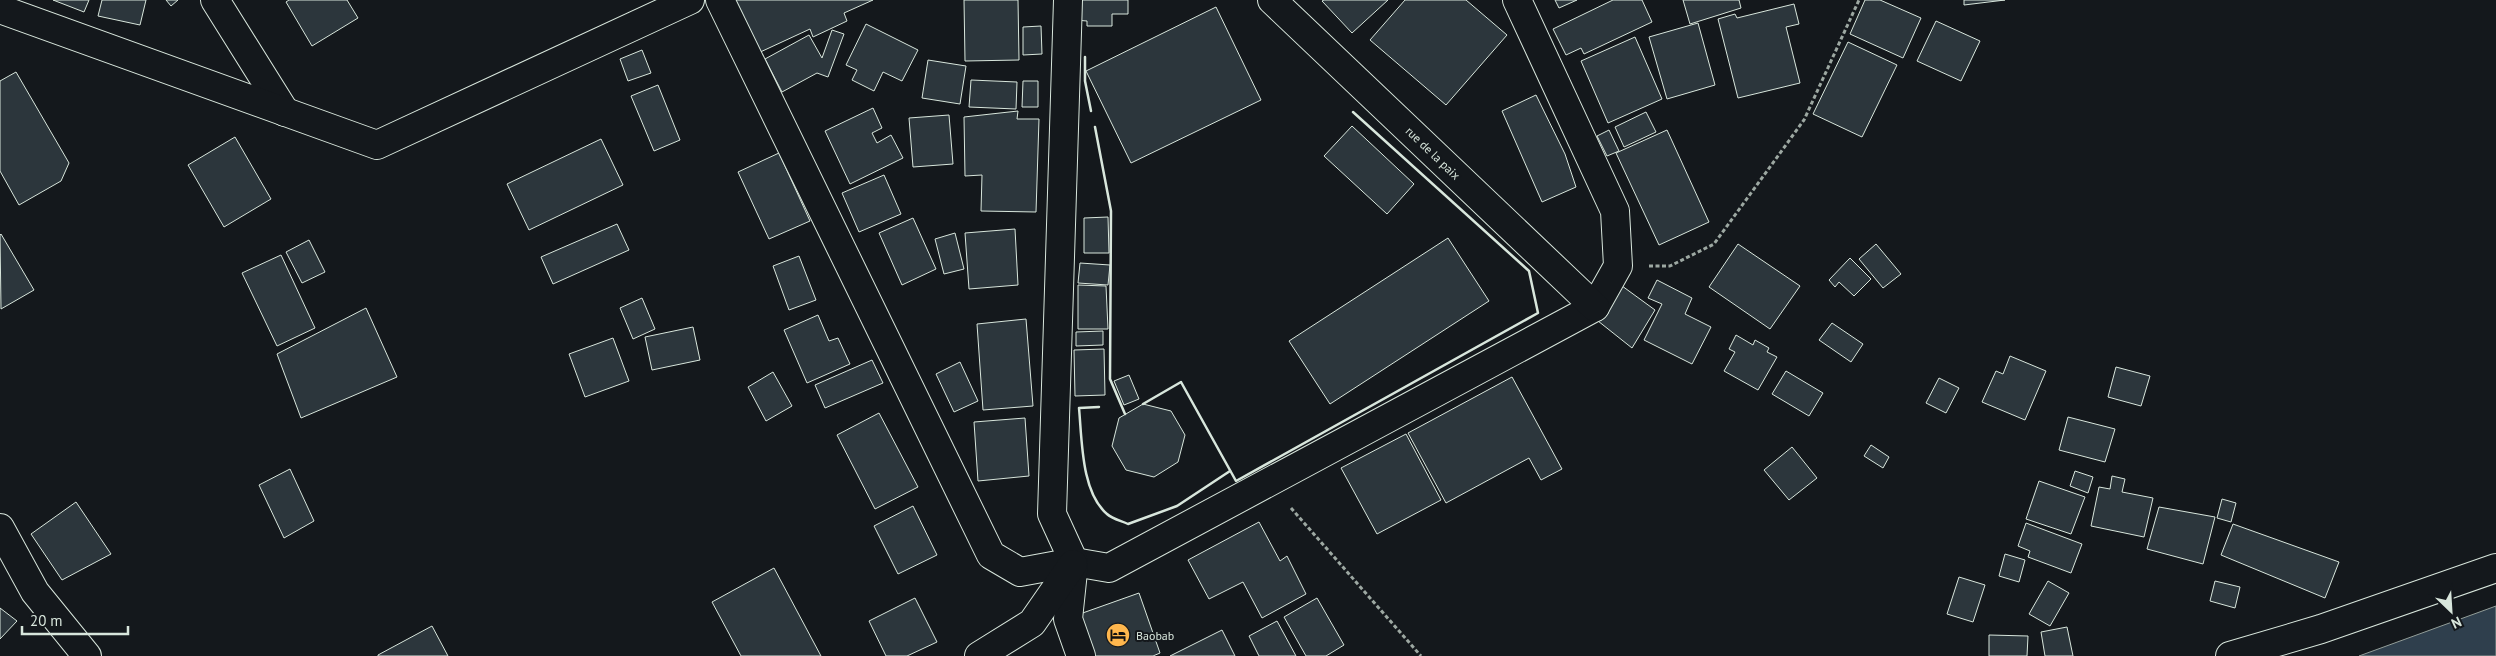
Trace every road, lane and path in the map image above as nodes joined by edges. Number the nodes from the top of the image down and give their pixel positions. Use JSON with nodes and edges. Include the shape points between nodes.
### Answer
{"nodes":[{"id":1,"x":215,"y":0,"type":"edge"},
{"id":2,"x":690,"y":0,"type":"edge"},
{"id":3,"x":720,"y":0,"type":"edge"},
{"id":4,"x":1068,"y":0,"type":"edge"},
{"id":5,"x":1272,"y":0,"type":"edge"},
{"id":6,"x":1517,"y":0,"type":"edge"},
{"id":7,"x":1859,"y":0,"type":"edge"},
{"id":8,"x":0,"y":9,"type":"edge"},
{"id":9,"x":285,"y":112,"type":"junction"},
{"id":10,"x":1618,"y":266,"type":"junction"},
{"id":11,"x":1595,"y":307,"type":"junction"},
{"id":12,"x":1269,"y":483,"type":"junction"},
{"id":13,"x":0,"y":528,"type":"edge"},
{"id":14,"x":1074,"y":562,"type":"junction"},
{"id":15,"x":2496,"y":568,"type":"edge"},
{"id":16,"x":87,"y":656,"type":"edge"},
{"id":17,"x":979,"y":656,"type":"edge"},
{"id":18,"x":1081,"y":656,"type":"edge"},
{"id":19,"x":1421,"y":656,"type":"edge"},
{"id":20,"x":2230,"y":656,"type":"edge"}],
"edges":[{"from":1,"to":9,"type":"street"},
{"from":2,"to":9,"type":"street","via":[[377,145]]},
{"from":3,"to":14,"type":"street","via":[[991,555],[1020,572]]},
{"from":4,"to":14,"type":"street","via":[[1052,514]]},
{"from":5,"to":11,"type":"street","name":"rue de la paix"},
{"from":6,"to":10,"type":"street","via":[[1614,211]]},
{"from":7,"to":10,"type":"path","via":[[1804,120],[1714,244],[1670,266]]},
{"from":8,"to":9,"type":"street"},
{"from":10,"to":11,"type":"street"},
{"from":11,"to":12,"type":"street"},
{"from":12,"to":14,"type":"street","via":[[1109,568]]},
{"from":12,"to":19,"type":"path"},
{"from":13,"to":16,"type":"street","via":[[35,592]]},
{"from":14,"to":17,"type":"street","via":[[1032,623]]},
{"from":14,"to":18,"type":"street","via":[[1068,619]]},
{"from":15,"to":20,"type":"street","via":[[2321,629]]}]}
